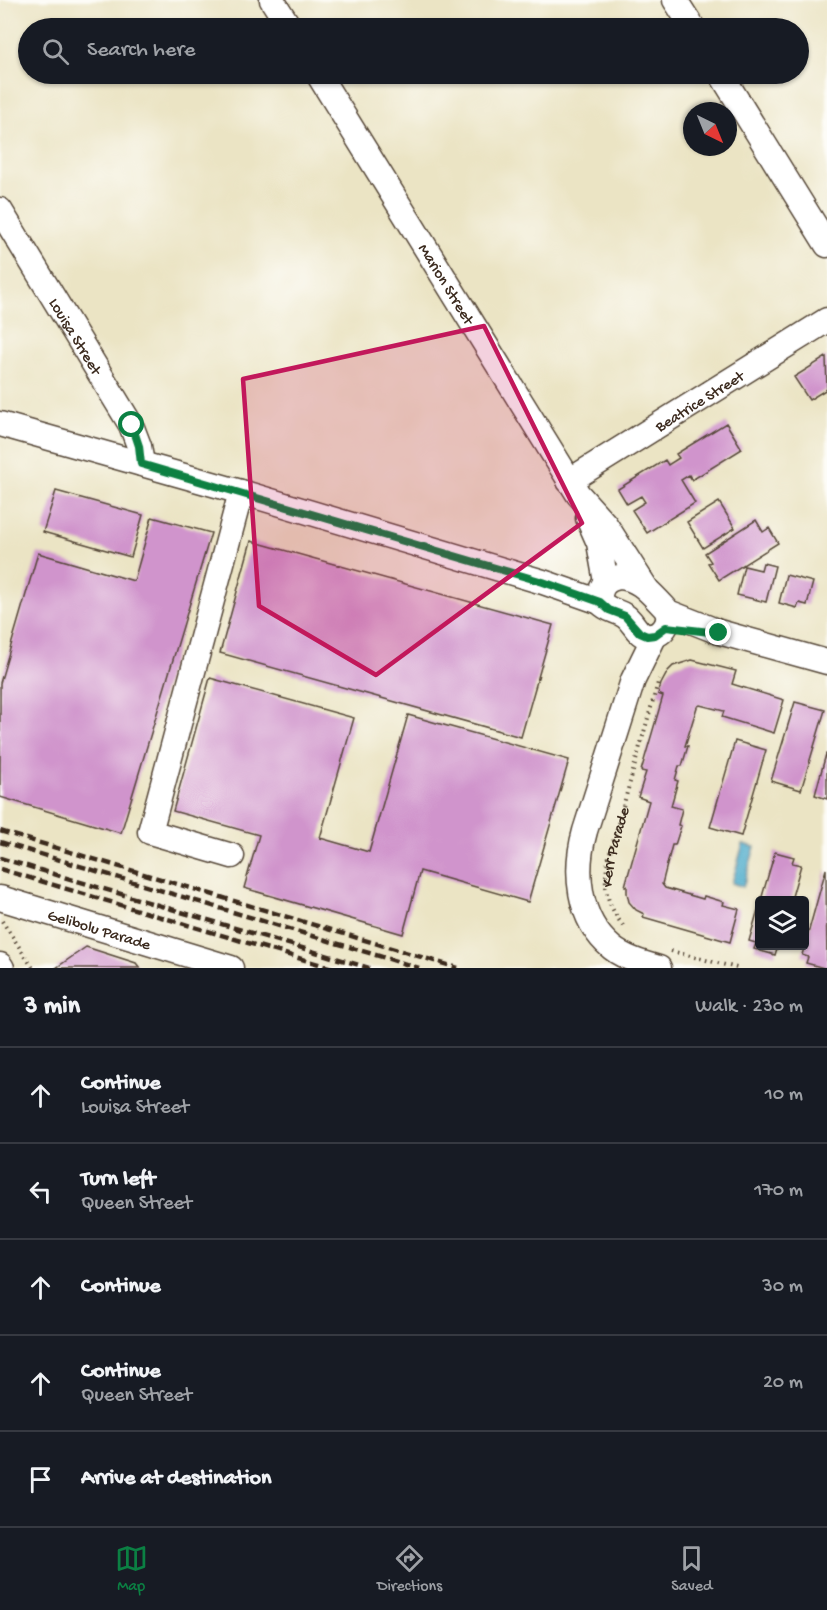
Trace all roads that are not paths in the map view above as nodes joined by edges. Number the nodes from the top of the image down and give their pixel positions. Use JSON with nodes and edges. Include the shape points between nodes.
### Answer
{"nodes":[{"id":1,"x":272,"y":0,"type":"edge"},
{"id":2,"x":675,"y":0,"type":"edge"},
{"id":3,"x":284,"y":18,"type":"edge"},
{"id":4,"x":687,"y":18,"type":"edge"},
{"id":5,"x":324,"y":84,"type":"edge"},
{"id":6,"x":727,"y":84,"type":"edge"},
{"id":7,"x":0,"y":210,"type":"edge"},
{"id":8,"x":827,"y":245,"type":"edge"},
{"id":9,"x":827,"y":320,"type":"edge"},
{"id":10,"x":0,"y":424,"type":"edge"},
{"id":11,"x":141,"y":464,"type":"junction"},
{"id":12,"x":574,"y":487,"type":"junction"},
{"id":13,"x":241,"y":492,"type":"junction"},
{"id":14,"x":646,"y":588,"type":"junction"},
{"id":15,"x":603,"y":590,"type":"junction"},
{"id":16,"x":656,"y":625,"type":"junction"},
{"id":17,"x":827,"y":662,"type":"edge"},
{"id":18,"x":232,"y":856,"type":"dead end"},
{"id":19,"x":1,"y":909,"type":"edge"},
{"id":20,"x":662,"y":959,"type":"edge"},
{"id":21,"x":231,"y":968,"type":"edge"}],
"edges":[{"from":1,"to":3,"type":"street"},
{"from":2,"to":4,"type":"street"},
{"from":5,"to":12,"type":"street","name":"Marion Street"},
{"from":6,"to":8,"type":"street"},
{"from":7,"to":11,"type":"street","name":"Louisa Street","via":[[132,425]]},
{"from":9,"to":12,"type":"street","name":"Beatrice Street"},
{"from":10,"to":11,"type":"street"},
{"from":11,"to":13,"type":"street"},
{"from":12,"to":14,"type":"street","name":"Marion Street","via":[[605,524]]},
{"from":12,"to":15,"type":"street","name":"Marion Street","via":[[598,543]]},
{"from":13,"to":15,"type":"street","via":[[543,582]]},
{"from":13,"to":18,"type":"street","via":[[150,831]]},
{"from":14,"to":15,"type":"street","via":[[627,577],[613,578]]},
{"from":14,"to":16,"type":"street","name":"Marion Street"},
{"from":15,"to":16,"type":"street","via":[[609,610]]},
{"from":16,"to":17,"type":"street","via":[[719,633]]},
{"from":16,"to":20,"type":"street","name":"Kerr Parade","via":[[633,680],[585,831],[579,852],[579,878],[584,904],[597,931],[612,948],[644,964]]},
{"from":19,"to":21,"type":"street","name":"Gelibolu Parade"}]}
